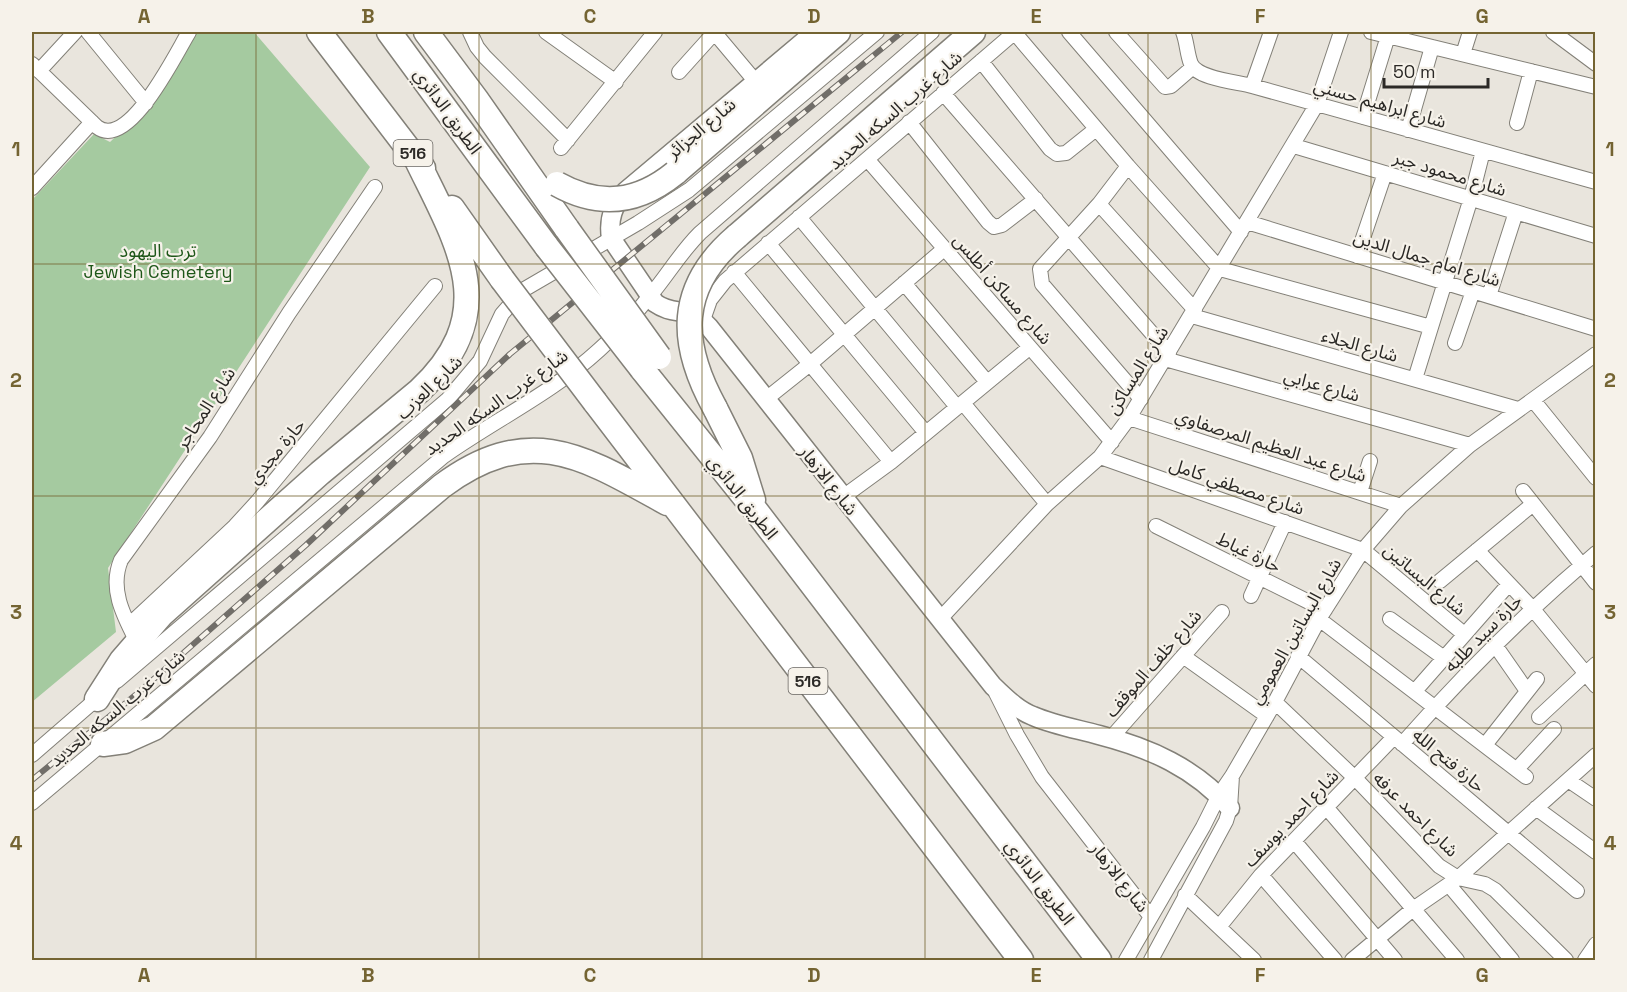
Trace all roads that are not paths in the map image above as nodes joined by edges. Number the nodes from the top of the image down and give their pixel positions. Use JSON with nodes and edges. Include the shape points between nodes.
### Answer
{"nodes":[{"id":1,"x":75,"y":32,"type":"edge"},
{"id":2,"x":88,"y":32,"type":"edge"},
{"id":3,"x":189,"y":32,"type":"edge"},
{"id":4,"x":319,"y":32,"type":"edge"},
{"id":5,"x":388,"y":32,"type":"edge"},
{"id":6,"x":426,"y":32,"type":"edge"},
{"id":7,"x":470,"y":32,"type":"edge"},
{"id":8,"x":655,"y":32,"type":"edge"},
{"id":9,"x":715,"y":32,"type":"edge"},
{"id":10,"x":838,"y":32,"type":"edge"},
{"id":11,"x":877,"y":32,"type":"edge"},
{"id":12,"x":932,"y":32,"type":"edge"},
{"id":13,"x":973,"y":32,"type":"edge"},
{"id":14,"x":1015,"y":32,"type":"edge"},
{"id":15,"x":1069,"y":32,"type":"edge"},
{"id":16,"x":1116,"y":32,"type":"edge"},
{"id":17,"x":1183,"y":32,"type":"edge"},
{"id":18,"x":1270,"y":32,"type":"edge"},
{"id":19,"x":1341,"y":32,"type":"edge"},
{"id":20,"x":1371,"y":32,"type":"edge"},
{"id":21,"x":1470,"y":32,"type":"edge"},
{"id":22,"x":1553,"y":32,"type":"edge"},
{"id":23,"x":555,"y":34,"type":"edge"},
{"id":24,"x":807,"y":34,"type":"edge"},
{"id":25,"x":1388,"y":36,"type":"junction"},
{"id":26,"x":1432,"y":47,"type":"junction"},
{"id":27,"x":1463,"y":54,"type":"junction"},
{"id":28,"x":981,"y":61,"type":"junction"},
{"id":29,"x":1596,"y":64,"type":"edge"},
{"id":30,"x":1193,"y":67,"type":"junction"},
{"id":31,"x":35,"y":68,"type":"edge"},
{"id":32,"x":1531,"y":71,"type":"junction"},
{"id":33,"x":679,"y":72,"type":"dead end"},
{"id":34,"x":616,"y":82,"type":"junction"},
{"id":35,"x":756,"y":82,"type":"junction"},
{"id":36,"x":1252,"y":86,"type":"junction"},
{"id":37,"x":1596,"y":87,"type":"edge"},
{"id":38,"x":943,"y":93,"type":"junction"},
{"id":39,"x":146,"y":103,"type":"junction"},
{"id":40,"x":1317,"y":104,"type":"junction"},
{"id":41,"x":1364,"y":117,"type":"junction"},
{"id":42,"x":93,"y":122,"type":"junction"},
{"id":43,"x":909,"y":122,"type":"junction"},
{"id":44,"x":1517,"y":123,"type":"dead end"},
{"id":45,"x":1096,"y":129,"type":"junction"},
{"id":46,"x":1408,"y":130,"type":"junction"},
{"id":47,"x":1294,"y":146,"type":"junction"},
{"id":48,"x":1483,"y":151,"type":"junction"},
{"id":49,"x":415,"y":156,"type":"junction"},
{"id":50,"x":515,"y":156,"type":"junction"},
{"id":51,"x":867,"y":159,"type":"junction"},
{"id":52,"x":1128,"y":166,"type":"junction"},
{"id":53,"x":1385,"y":172,"type":"junction"},
{"id":54,"x":1596,"y":182,"type":"edge"},
{"id":55,"x":375,"y":187,"type":"dead end"},
{"id":56,"x":32,"y":188,"type":"edge"},
{"id":57,"x":1471,"y":198,"type":"junction"},
{"id":58,"x":1036,"y":199,"type":"junction"},
{"id":59,"x":1099,"y":204,"type":"junction"},
{"id":60,"x":1516,"y":212,"type":"junction"},
{"id":61,"x":799,"y":217,"type":"junction"},
{"id":62,"x":1244,"y":227,"type":"junction"},
{"id":63,"x":1596,"y":236,"type":"edge"},
{"id":64,"x":612,"y":238,"type":"junction"},
{"id":65,"x":1069,"y":238,"type":"junction"},
{"id":66,"x":768,"y":243,"type":"junction"},
{"id":67,"x":944,"y":249,"type":"junction"},
{"id":68,"x":1357,"y":256,"type":"junction"},
{"id":69,"x":1220,"y":269,"type":"junction"},
{"id":70,"x":734,"y":272,"type":"junction"},
{"id":71,"x":904,"y":283,"type":"junction"},
{"id":72,"x":1445,"y":283,"type":"junction"},
{"id":73,"x":435,"y":286,"type":"dead end"},
{"id":74,"x":1473,"y":291,"type":"junction"},
{"id":75,"x":1489,"y":296,"type":"junction"},
{"id":76,"x":650,"y":297,"type":"junction"},
{"id":77,"x":875,"y":308,"type":"junction"},
{"id":78,"x":1193,"y":313,"type":"junction"},
{"id":79,"x":703,"y":320,"type":"junction"},
{"id":80,"x":1431,"y":327,"type":"junction"},
{"id":81,"x":1596,"y":328,"type":"edge"},
{"id":82,"x":844,"y":335,"type":"junction"},
{"id":83,"x":1455,"y":343,"type":"dead end"},
{"id":84,"x":1029,"y":348,"type":"junction"},
{"id":85,"x":1596,"y":354,"type":"edge"},
{"id":86,"x":1167,"y":356,"type":"junction"},
{"id":87,"x":651,"y":363,"type":"junction"},
{"id":88,"x":810,"y":364,"type":"junction"},
{"id":89,"x":1415,"y":379,"type":"junction"},
{"id":90,"x":987,"y":382,"type":"junction"},
{"id":91,"x":766,"y":399,"type":"junction"},
{"id":92,"x":1141,"y":399,"type":"junction"},
{"id":93,"x":1533,"y":400,"type":"junction"},
{"id":94,"x":960,"y":405,"type":"junction"},
{"id":95,"x":1518,"y":410,"type":"junction"},
{"id":96,"x":1129,"y":418,"type":"junction"},
{"id":97,"x":926,"y":433,"type":"junction"},
{"id":98,"x":1112,"y":442,"type":"junction"},
{"id":99,"x":1470,"y":445,"type":"junction"},
{"id":100,"x":1100,"y":457,"type":"junction"},
{"id":101,"x":1370,"y":461,"type":"dead end"},
{"id":102,"x":891,"y":462,"type":"junction"},
{"id":103,"x":1596,"y":478,"type":"edge"},
{"id":104,"x":1523,"y":491,"type":"dead end"},
{"id":105,"x":1360,"y":492,"type":"junction"},
{"id":106,"x":843,"y":497,"type":"junction"},
{"id":107,"x":1047,"y":504,"type":"junction"},
{"id":108,"x":1533,"y":504,"type":"junction"},
{"id":109,"x":1401,"y":506,"type":"junction"},
{"id":110,"x":675,"y":507,"type":"junction"},
{"id":111,"x":756,"y":511,"type":"junction"},
{"id":112,"x":1285,"y":522,"type":"junction"},
{"id":113,"x":1156,"y":526,"type":"dead end"},
{"id":114,"x":1363,"y":550,"type":"junction"},
{"id":115,"x":1477,"y":550,"type":"junction"},
{"id":116,"x":1596,"y":553,"type":"edge"},
{"id":117,"x":1581,"y":565,"type":"junction"},
{"id":118,"x":1260,"y":577,"type":"junction"},
{"id":119,"x":1440,"y":581,"type":"dead end"},
{"id":120,"x":1596,"y":583,"type":"edge"},
{"id":121,"x":1509,"y":584,"type":"junction"},
{"id":122,"x":1251,"y":596,"type":"dead end"},
{"id":123,"x":1532,"y":608,"type":"junction"},
{"id":124,"x":1222,"y":612,"type":"dead end"},
{"id":125,"x":1322,"y":615,"type":"junction"},
{"id":126,"x":1390,"y":619,"type":"dead end"},
{"id":127,"x":940,"y":620,"type":"junction"},
{"id":128,"x":1464,"y":634,"type":"junction"},
{"id":129,"x":137,"y":641,"type":"junction"},
{"id":130,"x":1495,"y":645,"type":"junction"},
{"id":131,"x":1183,"y":656,"type":"junction"},
{"id":132,"x":1298,"y":656,"type":"junction"},
{"id":133,"x":1444,"y":658,"type":"junction"},
{"id":134,"x":1590,"y":668,"type":"edge"},
{"id":135,"x":1537,"y":679,"type":"dead end"},
{"id":136,"x":993,"y":686,"type":"junction"},
{"id":137,"x":1596,"y":686,"type":"edge"},
{"id":138,"x":1415,"y":691,"type":"junction"},
{"id":139,"x":1527,"y":691,"type":"junction"},
{"id":140,"x":97,"y":699,"type":"joint"},
{"id":141,"x":1275,"y":702,"type":"junction"},
{"id":142,"x":1435,"y":707,"type":"junction"},
{"id":143,"x":1267,"y":716,"type":"junction"},
{"id":144,"x":1539,"y":717,"type":"dead end"},
{"id":145,"x":1554,"y":729,"type":"dead end"},
{"id":146,"x":1111,"y":738,"type":"junction"},
{"id":147,"x":1398,"y":741,"type":"junction"},
{"id":148,"x":103,"y":744,"type":"junction"},
{"id":149,"x":1485,"y":745,"type":"junction"},
{"id":150,"x":32,"y":755,"type":"edge"},
{"id":151,"x":1596,"y":755,"type":"edge"},
{"id":152,"x":1355,"y":778,"type":"junction"},
{"id":153,"x":1568,"y":780,"type":"junction"},
{"id":154,"x":1596,"y":799,"type":"edge"},
{"id":155,"x":1224,"y":801,"type":"junction"},
{"id":156,"x":32,"y":803,"type":"edge"},
{"id":157,"x":1326,"y":807,"type":"junction"},
{"id":158,"x":1536,"y":808,"type":"junction"},
{"id":159,"x":1508,"y":834,"type":"junction"},
{"id":160,"x":1294,"y":841,"type":"junction"},
{"id":161,"x":1596,"y":852,"type":"edge"},
{"id":162,"x":1261,"y":875,"type":"junction"},
{"id":163,"x":1454,"y":881,"type":"junction"},
{"id":164,"x":1576,"y":891,"type":"dead end"},
{"id":165,"x":1185,"y":895,"type":"junction"},
{"id":166,"x":1413,"y":909,"type":"junction"},
{"id":167,"x":1151,"y":917,"type":"junction"},
{"id":168,"x":1218,"y":927,"type":"junction"},
{"id":169,"x":1139,"y":939,"type":"junction"},
{"id":170,"x":1377,"y":939,"type":"junction"},
{"id":171,"x":1596,"y":944,"type":"edge"},
{"id":172,"x":1155,"y":958,"type":"edge"},
{"id":173,"x":1021,"y":960,"type":"edge"},
{"id":174,"x":1100,"y":960,"type":"edge"},
{"id":175,"x":1126,"y":960,"type":"edge"},
{"id":176,"x":1254,"y":960,"type":"edge"},
{"id":177,"x":1335,"y":960,"type":"edge"},
{"id":178,"x":1352,"y":960,"type":"edge"},
{"id":179,"x":1395,"y":960,"type":"edge"},
{"id":180,"x":1457,"y":960,"type":"edge"},
{"id":181,"x":1512,"y":960,"type":"edge"},
{"id":182,"x":1566,"y":960,"type":"edge"},
{"id":183,"x":1585,"y":960,"type":"edge"}],
"edges":[{"from":1,"to":31,"type":"street"},
{"from":2,"to":39,"type":"street"},
{"from":3,"to":39,"type":"street"},
{"from":4,"to":49,"type":"highway","number":"516"},
{"from":5,"to":87,"type":"highway","name":"الطريق الدائري","bridge":true,"via":[[547,246]]},
{"from":6,"to":50,"type":"highway"},
{"from":7,"to":34,"type":"street","via":[[485,57],[565,144]]},
{"from":8,"to":34,"type":"street"},
{"from":9,"to":33,"type":"street"},
{"from":9,"to":35,"type":"street"},
{"from":10,"to":50,"type":"highway","bridge":true,"via":[[649,191],[618,199],[571,192]]},
{"from":11,"to":64,"type":"street","name":"شارع العزب","via":[[712,172]]},
{"from":12,"to":76,"type":"street","name":"شارع غرب السكه الحديد","via":[[700,233]]},
{"from":13,"to":111,"type":"highway","bridge":true,"via":[[724,247],[712,260],[696,291],[689,325],[693,360],[740,458]]},
{"from":14,"to":28,"type":"street","name":"شارع غرب السكه الحديد"},
{"from":14,"to":45,"type":"street"},
{"from":15,"to":62,"type":"street"},
{"from":16,"to":30,"type":"street","via":[[1164,87],[1171,86]]},
{"from":17,"to":30,"type":"street"},
{"from":18,"to":36,"type":"street"},
{"from":19,"to":40,"type":"street"},
{"from":20,"to":25,"type":"street"},
{"from":21,"to":27,"type":"street"},
{"from":22,"to":29,"type":"street"},
{"from":23,"to":34,"type":"street"},
{"from":24,"to":35,"type":"street","name":"شارع الجزائر"},
{"from":25,"to":26,"type":"street"},
{"from":25,"to":41,"type":"street"},
{"from":26,"to":27,"type":"street"},
{"from":26,"to":46,"type":"street"},
{"from":27,"to":32,"type":"street"},
{"from":28,"to":38,"type":"street","name":"شارع غرب السكه الحديد"},
{"from":28,"to":45,"type":"street","via":[[1057,154],[1066,153]]},
{"from":30,"to":36,"type":"street","name":"شارع ابراهيم حسني","via":[[1205,75]]},
{"from":31,"to":42,"type":"street"},
{"from":32,"to":37,"type":"street"},
{"from":32,"to":44,"type":"street"},
{"from":35,"to":64,"type":"street","name":"شارع الجزائر","via":[[620,197],[610,221]]},
{"from":36,"to":40,"type":"street","name":"شارع ابراهيم حسني"},
{"from":38,"to":43,"type":"street","name":"شارع غرب السكه الحديد"},
{"from":38,"to":58,"type":"street"},
{"from":39,"to":42,"type":"street","via":[[113,131],[102,130]]},
{"from":40,"to":41,"type":"street","name":"شارع ابراهيم حسني"},
{"from":40,"to":47,"type":"street","name":"شارع المساكن"},
{"from":41,"to":46,"type":"street","name":"شارع ابراهيم حسني"},
{"from":42,"to":56,"type":"street"},
{"from":43,"to":51,"type":"street","name":"شارع غرب السكه الحديد"},
{"from":43,"to":58,"type":"street","via":[[994,227]]},
{"from":45,"to":52,"type":"street"},
{"from":46,"to":48,"type":"street","name":"شارع ابراهيم حسني"},
{"from":47,"to":53,"type":"street","name":"شارع محمود جبر"},
{"from":47,"to":62,"type":"street","name":"شارع المساكن"},
{"from":48,"to":54,"type":"street","name":"شارع ابراهيم حسني"},
{"from":48,"to":57,"type":"street"},
{"from":49,"to":110,"type":"highway","number":"516","bridge":true,"via":[[502,279]]},
{"from":49,"to":129,"type":"highway","via":[[464,264],[464,315],[456,344],[434,377],[419,391],[320,473],[175,602]]},
{"from":50,"to":87,"type":"highway","bridge":true,"via":[[567,229]]},
{"from":51,"to":61,"type":"street","name":"شارع غرب السكه الحديد"},
{"from":51,"to":67,"type":"street","name":"شارع مساكن أطلس"},
{"from":52,"to":59,"type":"street"},
{"from":52,"to":69,"type":"street"},
{"from":53,"to":57,"type":"street","name":"شارع محمود جبر"},
{"from":53,"to":68,"type":"street"},
{"from":55,"to":129,"type":"street","name":"شارع المحاجر","via":[[210,437],[121,560],[115,587]]},
{"from":57,"to":60,"type":"street","name":"شارع محمود جبر"},
{"from":57,"to":72,"type":"street"},
{"from":58,"to":65,"type":"street"},
{"from":59,"to":65,"type":"street"},
{"from":59,"to":78,"type":"street"},
{"from":60,"to":63,"type":"street","name":"شارع محمود جبر"},
{"from":60,"to":75,"type":"street"},
{"from":61,"to":66,"type":"street","name":"شارع غرب السكه الحديد"},
{"from":61,"to":77,"type":"street"},
{"from":62,"to":68,"type":"street","name":"شارع امام جمال الدين"},
{"from":62,"to":69,"type":"street","name":"شارع المساكن"},
{"from":64,"to":76,"type":"street"},
{"from":64,"to":129,"type":"street","name":"شارع العزب","via":[[515,297],[502,314],[480,361],[448,399]]},
{"from":65,"to":86,"type":"street"},
{"from":65,"to":92,"type":"street","via":[[1040,269],[1042,284]]},
{"from":66,"to":70,"type":"street","name":"شارع غرب السكه الحديد"},
{"from":66,"to":82,"type":"street"},
{"from":67,"to":71,"type":"street"},
{"from":67,"to":84,"type":"street","name":"شارع مساكن أطلس"},
{"from":68,"to":72,"type":"street","name":"شارع امام جمال الدين"},
{"from":69,"to":78,"type":"street","name":"شارع المساكن"},
{"from":69,"to":80,"type":"street"},
{"from":70,"to":79,"type":"street","name":"شارع غرب السكه الحديد","via":[[716,291]]},
{"from":70,"to":88,"type":"street"},
{"from":71,"to":77,"type":"street"},
{"from":71,"to":90,"type":"street"},
{"from":72,"to":74,"type":"street","name":"شارع امام جمال الدين"},
{"from":72,"to":80,"type":"street"},
{"from":73,"to":129,"type":"street","name":"حارة مجدي"},
{"from":74,"to":75,"type":"street","name":"شارع امام جمال الدين"},
{"from":74,"to":83,"type":"street"},
{"from":75,"to":81,"type":"street","name":"شارع امام جمال الدين"},
{"from":76,"to":79,"type":"street","via":[[666,309],[688,312]]},
{"from":76,"to":148,"type":"street","name":"شارع غرب السكه الحديد","via":[[569,375],[444,456]]},
{"from":77,"to":82,"type":"street"},
{"from":77,"to":94,"type":"street"},
{"from":78,"to":86,"type":"street","name":"شارع المساكن"},
{"from":78,"to":89,"type":"street","name":"شارع الجلاء"},
{"from":79,"to":91,"type":"street","name":"شارع الازهار"},
{"from":80,"to":89,"type":"street"},
{"from":82,"to":88,"type":"street"},
{"from":82,"to":97,"type":"street"},
{"from":84,"to":90,"type":"street"},
{"from":84,"to":98,"type":"street","name":"شارع مساكن أطلس"},
{"from":85,"to":93,"type":"street","name":"شارع البساتين العمومي"},
{"from":86,"to":92,"type":"street","name":"شارع المساكن"},
{"from":86,"to":99,"type":"street","name":"شارع عرابي"},
{"from":87,"to":111,"type":"highway","name":"الطريق الدائري","via":[[672,407]]},
{"from":88,"to":91,"type":"street"},
{"from":88,"to":102,"type":"street"},
{"from":89,"to":95,"type":"street","name":"شارع الجلاء"},
{"from":90,"to":94,"type":"street"},
{"from":91,"to":106,"type":"street","name":"شارع الازهار"},
{"from":92,"to":96,"type":"street","name":"شارع المساكن"},
{"from":93,"to":95,"type":"street","name":"شارع البساتين العمومي"},
{"from":93,"to":103,"type":"street"},
{"from":94,"to":97,"type":"street"},
{"from":94,"to":107,"type":"street"},
{"from":95,"to":99,"type":"street","name":"شارع البساتين العمومي"},
{"from":96,"to":98,"type":"street","name":"شارع المساكن"},
{"from":96,"to":105,"type":"street","name":"شارع عبد العظيم المرصفاوي"},
{"from":97,"to":102,"type":"street"},
{"from":98,"to":100,"type":"street","name":"شارع المساكن"},
{"from":99,"to":109,"type":"street","name":"شارع البساتين العمومي"},
{"from":100,"to":107,"type":"street","name":"شارع المساكن"},
{"from":100,"to":112,"type":"street","name":"شارع مصطفي كامل"},
{"from":101,"to":105,"type":"street"},
{"from":102,"to":106,"type":"street"},
{"from":104,"to":108,"type":"street"},
{"from":105,"to":109,"type":"street","name":"شارع عبد العظيم المرصفاوي"},
{"from":106,"to":127,"type":"street","name":"شارع الازهار"},
{"from":107,"to":127,"type":"street","name":"شارع المساكن"},
{"from":108,"to":115,"type":"street"},
{"from":108,"to":117,"type":"street"},
{"from":109,"to":114,"type":"street","name":"شارع البساتين العمومي"},
{"from":110,"to":148,"type":"highway","via":[[603,467],[564,454],[532,451],[484,460],[442,486],[154,728],[125,741]]},
{"from":110,"to":173,"type":"highway","number":"516"},
{"from":111,"to":174,"type":"highway","name":"الطريق الدائري"},
{"from":112,"to":114,"type":"street","name":"شارع مصطفي كامل"},
{"from":112,"to":118,"type":"street"},
{"from":113,"to":118,"type":"street","name":"حارة غياط"},
{"from":114,"to":125,"type":"street","name":"شارع البساتين العمومي"},
{"from":114,"to":128,"type":"street","name":"شارع البساتين"},
{"from":115,"to":119,"type":"street"},
{"from":115,"to":121,"type":"street"},
{"from":116,"to":117,"type":"street","name":"حارة سيد طلبه"},
{"from":117,"to":120,"type":"street"},
{"from":117,"to":123,"type":"street","name":"حارة سيد طلبه"},
{"from":118,"to":122,"type":"street"},
{"from":118,"to":125,"type":"street","name":"حارة غياط"},
{"from":121,"to":123,"type":"street"},
{"from":121,"to":128,"type":"street"},
{"from":123,"to":130,"type":"street","name":"حارة سيد طلبه"},
{"from":123,"to":134,"type":"street"},
{"from":124,"to":131,"type":"street","name":"شارع خلف الموقف"},
{"from":125,"to":132,"type":"street","name":"شارع البساتين العمومي"},
{"from":125,"to":138,"type":"street","name":"حارة غياط"},
{"from":126,"to":133,"type":"street"},
{"from":127,"to":136,"type":"street","name":"شارع الازهار"},
{"from":128,"to":133,"type":"street"},
{"from":129,"to":140,"type":"highway"},
{"from":130,"to":139,"type":"street"},
{"from":130,"to":142,"type":"street","name":"حارة سيد طلبه"},
{"from":131,"to":143,"type":"street"},
{"from":131,"to":146,"type":"street","name":"شارع خلف الموقف"},
{"from":132,"to":141,"type":"street","name":"شارع البساتين العمومي"},
{"from":132,"to":147,"type":"street","name":"حارة فتح الله"},
{"from":133,"to":138,"type":"street"},
{"from":134,"to":137,"type":"street"},
{"from":134,"to":144,"type":"street"},
{"from":135,"to":139,"type":"street"},
{"from":136,"to":146,"type":"street","name":"شارع الازهار","via":[[1031,716]]},
{"from":136,"to":167,"type":"street","name":"شارع الازهار","via":[[1042,777]]},
{"from":138,"to":142,"type":"street","name":"حارة غياط"},
{"from":139,"to":149,"type":"street"},
{"from":140,"to":150,"type":"street"},
{"from":141,"to":143,"type":"street","name":"شارع البساتين العمومي"},
{"from":141,"to":152,"type":"street","name":"شارع احمد عرفه"},
{"from":142,"to":147,"type":"street","name":"حارة سيد طلبه"},
{"from":142,"to":149,"type":"street","name":"حارة غياط"},
{"from":143,"to":155,"type":"street","name":"شارع البساتين العمومي","via":[[1232,776]]},
{"from":145,"to":149,"type":"street","name":"حارة غياط","via":[[1522,773]]},
{"from":146,"to":155,"type":"street","name":"شارع الازهار","via":[[1175,763],[1198,777]]},
{"from":147,"to":152,"type":"street","name":"شارع احمد يوسف"},
{"from":147,"to":159,"type":"street","name":"حارة فتح الله"},
{"from":148,"to":156,"type":"street","name":"شارع غرب السكه الحديد"},
{"from":151,"to":153,"type":"street"},
{"from":152,"to":157,"type":"street","name":"شارع احمد يوسف"},
{"from":152,"to":163,"type":"street","name":"شارع احمد عرفه"},
{"from":153,"to":154,"type":"street"},
{"from":153,"to":158,"type":"street"},
{"from":155,"to":165,"type":"street","name":"شارع البساتين العمومي","via":[[1226,821]]},
{"from":155,"to":167,"type":"street","name":"شارع البساتين العمومي","via":[[1198,836]]},
{"from":157,"to":160,"type":"street","name":"شارع احمد يوسف"},
{"from":157,"to":166,"type":"street"},
{"from":158,"to":159,"type":"street"},
{"from":158,"to":161,"type":"street"},
{"from":159,"to":163,"type":"street"},
{"from":159,"to":164,"type":"street","name":"حارة فتح الله"},
{"from":160,"to":162,"type":"street","name":"شارع احمد يوسف"},
{"from":160,"to":170,"type":"street"},
{"from":162,"to":168,"type":"street","name":"شارع احمد يوسف"},
{"from":162,"to":177,"type":"street"},
{"from":163,"to":166,"type":"street"},
{"from":163,"to":181,"type":"street"},
{"from":163,"to":182,"type":"street","name":"شارع احمد عرفه","via":[[1485,884],[1495,890]]},
{"from":165,"to":168,"type":"street"},
{"from":165,"to":172,"type":"street","name":"شارع البساتين العمومي"},
{"from":166,"to":170,"type":"street"},
{"from":166,"to":180,"type":"street"},
{"from":167,"to":169,"type":"street","name":"شارع البساتين العمومي"},
{"from":168,"to":176,"type":"street"},
{"from":169,"to":172,"type":"street"},
{"from":169,"to":175,"type":"street","name":"شارع البساتين العمومي"},
{"from":170,"to":178,"type":"street"},
{"from":170,"to":179,"type":"street"},
{"from":171,"to":183,"type":"street"}]}
